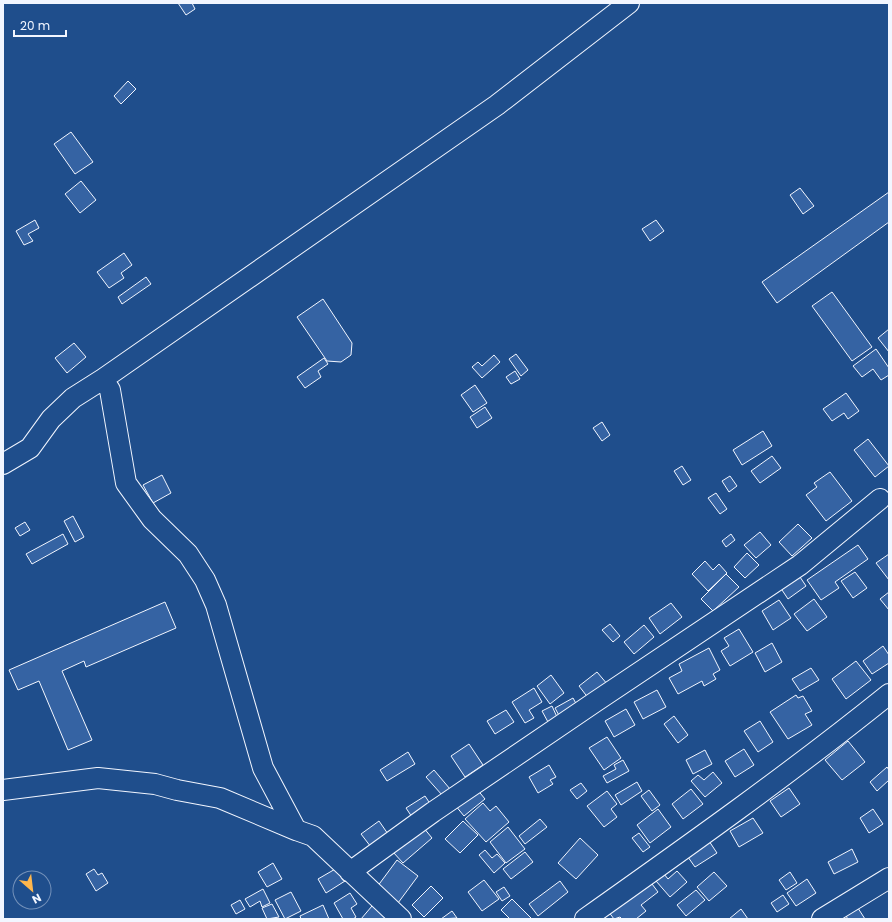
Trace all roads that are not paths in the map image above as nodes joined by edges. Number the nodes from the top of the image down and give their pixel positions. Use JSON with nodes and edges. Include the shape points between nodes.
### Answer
{"nodes":[{"id":1,"x":629,"y":3,"type":"edge"},
{"id":2,"x":103,"y":379,"type":"junction"},
{"id":3,"x":3,"y":464,"type":"edge"},
{"id":4,"x":886,"y":502,"type":"edge"},
{"id":5,"x":889,"y":694,"type":"edge"},
{"id":6,"x":3,"y":790,"type":"edge"},
{"id":7,"x":296,"y":830,"type":"junction"},
{"id":8,"x":350,"y":872,"type":"junction"},
{"id":9,"x":889,"y":878,"type":"edge"},
{"id":10,"x":401,"y":919,"type":"edge"},
{"id":11,"x":585,"y":919,"type":"edge"},
{"id":12,"x":822,"y":919,"type":"edge"}],
"edges":[{"from":1,"to":2,"type":"street","via":[[497,105]]},
{"from":2,"to":3,"type":"street","via":[[73,398],[51,419],[30,448]]},
{"from":2,"to":7,"type":"street","via":[[110,390],[126,483],[152,519],[188,554],[205,580],[216,606],[246,702],[263,768]]},
{"from":4,"to":8,"type":"street","via":[[800,565],[433,812]]},
{"from":5,"to":11,"type":"street","via":[[692,843]]},
{"from":6,"to":7,"type":"street","via":[[98,778],[155,784],[220,798]]},
{"from":7,"to":8,"type":"street","via":[[313,836]]},
{"from":8,"to":10,"type":"street"},
{"from":9,"to":12,"type":"street"}]}
